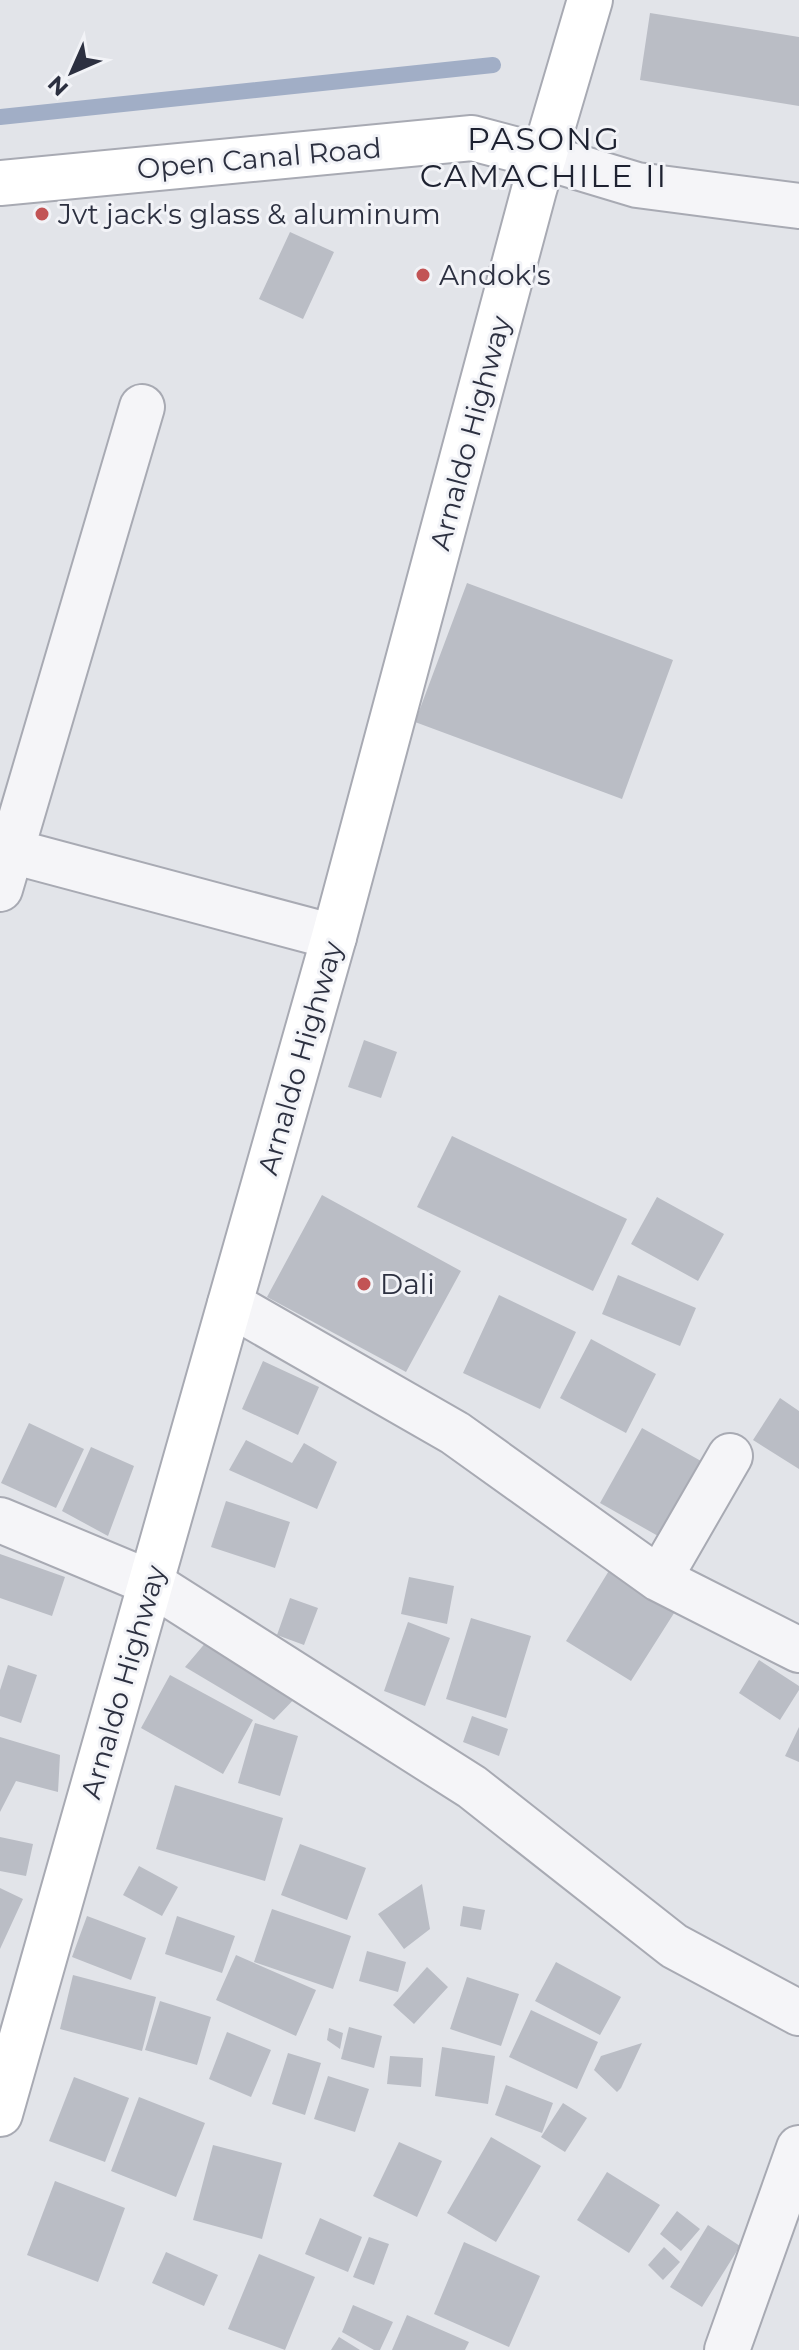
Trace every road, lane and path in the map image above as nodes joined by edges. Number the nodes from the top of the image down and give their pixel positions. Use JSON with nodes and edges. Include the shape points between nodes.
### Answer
{"nodes":[{"id":1,"x":590,"y":0,"type":"edge"},
{"id":2,"x":544,"y":157,"type":"junction"},
{"id":3,"x":0,"y":183,"type":"edge"},
{"id":4,"x":799,"y":206,"type":"edge"},
{"id":5,"x":142,"y":407,"type":"dead end"},
{"id":6,"x":4,"y":862,"type":"edge"},
{"id":7,"x":334,"y":937,"type":"junction"},
{"id":8,"x":230,"y":1304,"type":"junction"},
{"id":9,"x":730,"y":1456,"type":"dead end"},
{"id":10,"x":0,"y":1520,"type":"edge"},
{"id":11,"x":659,"y":1579,"type":"junction"},
{"id":12,"x":151,"y":1583,"type":"junction"},
{"id":13,"x":799,"y":1650,"type":"edge"},
{"id":14,"x":799,"y":2013,"type":"edge"},
{"id":15,"x":0,"y":2114,"type":"edge"},
{"id":16,"x":799,"y":2148,"type":"edge"},
{"id":17,"x":727,"y":2350,"type":"edge"}],
"edges":[{"from":1,"to":2,"type":"main road","name":"Arnaldo Highway"},
{"from":2,"to":3,"type":"main road","name":"Open Canal Road","via":[[472,138]]},
{"from":2,"to":4,"type":"street","name":"Open Canal Road","via":[[637,185]]},
{"from":2,"to":7,"type":"main road","name":"Arnaldo Highway"},
{"from":5,"to":6,"type":"street"},
{"from":6,"to":7,"type":"street"},
{"from":7,"to":8,"type":"main road","name":"Arnaldo Highway"},
{"from":8,"to":11,"type":"street","via":[[455,1433]]},
{"from":8,"to":12,"type":"main road","name":"Arnaldo Highway"},
{"from":9,"to":11,"type":"street"},
{"from":10,"to":12,"type":"street"},
{"from":11,"to":13,"type":"street"},
{"from":12,"to":14,"type":"street","via":[[472,1787],[674,1946]]},
{"from":12,"to":15,"type":"main road","name":"Arnaldo Highway"},
{"from":16,"to":17,"type":"street"}]}
